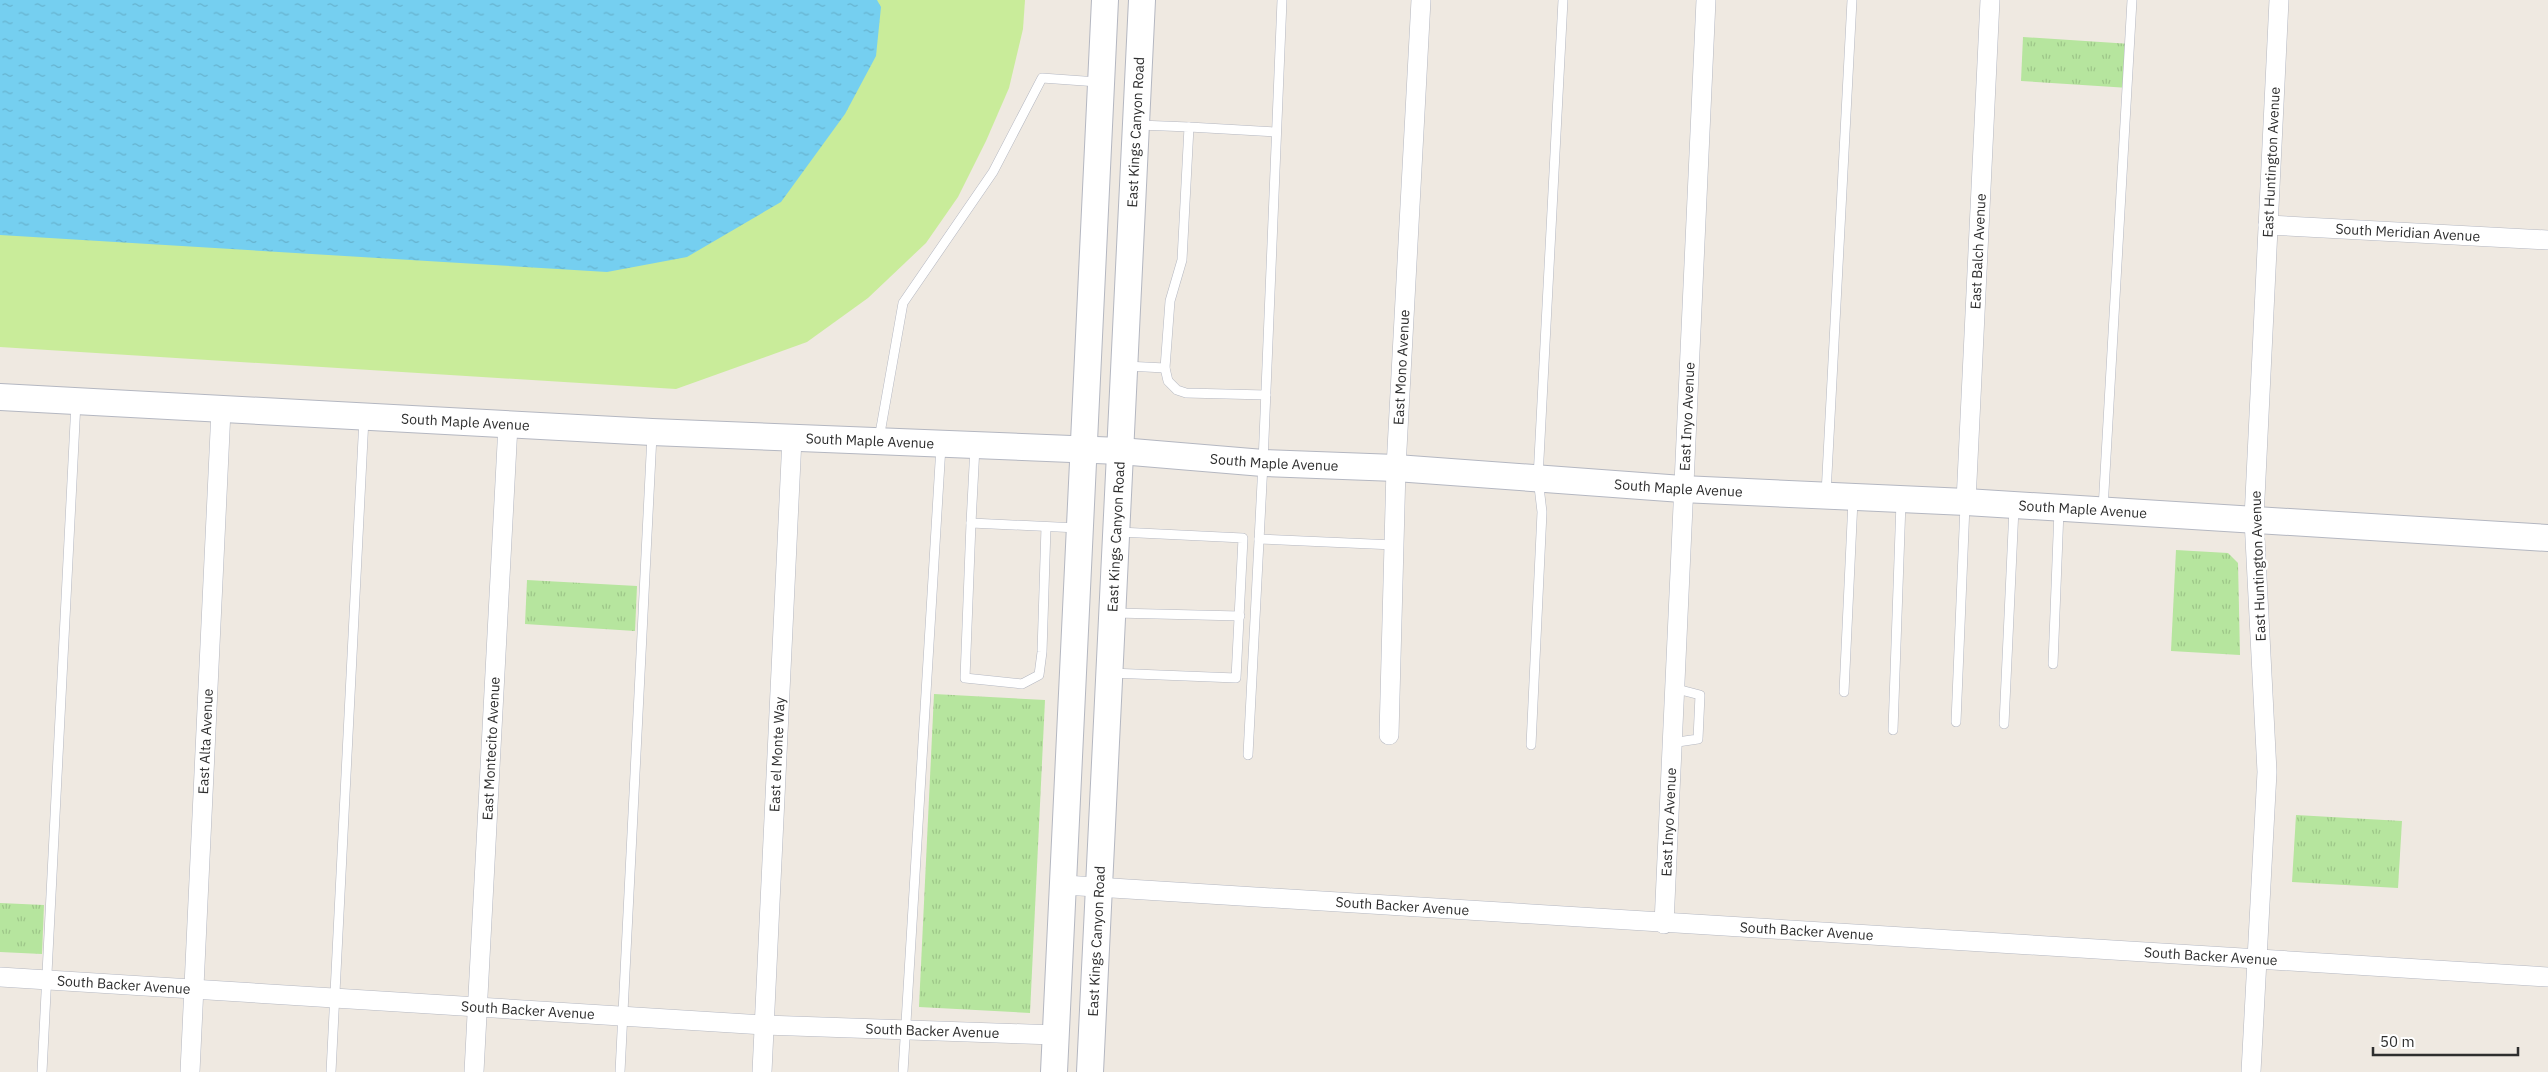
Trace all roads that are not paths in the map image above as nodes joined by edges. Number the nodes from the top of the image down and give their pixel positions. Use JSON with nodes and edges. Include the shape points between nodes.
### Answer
{"nodes":[{"id":1,"x":1105,"y":0,"type":"edge"},
{"id":2,"x":1127,"y":0,"type":"edge"},
{"id":3,"x":1142,"y":0,"type":"edge"},
{"id":4,"x":1282,"y":0,"type":"edge"},
{"id":5,"x":1421,"y":0,"type":"edge"},
{"id":6,"x":1563,"y":0,"type":"edge"},
{"id":7,"x":1706,"y":0,"type":"edge"},
{"id":8,"x":1852,"y":0,"type":"edge"},
{"id":9,"x":1990,"y":0,"type":"edge"},
{"id":10,"x":2132,"y":0,"type":"edge"},
{"id":11,"x":2279,"y":0,"type":"edge"},
{"id":12,"x":1101,"y":82,"type":"junction"},
{"id":13,"x":1138,"y":82,"type":"junction"},
{"id":14,"x":1136,"y":125,"type":"junction"},
{"id":15,"x":1189,"y":127,"type":"junction"},
{"id":16,"x":1276,"y":132,"type":"junction"},
{"id":17,"x":2268,"y":224,"type":"junction"},
{"id":18,"x":2548,"y":240,"type":"edge"},
{"id":19,"x":1124,"y":366,"type":"junction"},
{"id":20,"x":1165,"y":368,"type":"junction"},
{"id":21,"x":1266,"y":395,"type":"junction"},
{"id":22,"x":0,"y":397,"type":"edge"},
{"id":23,"x":76,"y":402,"type":"junction"},
{"id":24,"x":222,"y":410,"type":"junction"},
{"id":25,"x":364,"y":418,"type":"junction"},
{"id":26,"x":508,"y":425,"type":"junction"},
{"id":27,"x":652,"y":432,"type":"junction"},
{"id":28,"x":792,"y":438,"type":"junction"},
{"id":29,"x":879,"y":441,"type":"junction"},
{"id":30,"x":942,"y":443,"type":"junction"},
{"id":31,"x":975,"y":444,"type":"junction"},
{"id":32,"x":1083,"y":449,"type":"junction"},
{"id":33,"x":1120,"y":451,"type":"junction"},
{"id":34,"x":1263,"y":463,"type":"junction"},
{"id":35,"x":1396,"y":468,"type":"junction"},
{"id":36,"x":1538,"y":478,"type":"junction"},
{"id":37,"x":1682,"y":489,"type":"junction"},
{"id":38,"x":1826,"y":496,"type":"junction"},
{"id":39,"x":1853,"y":497,"type":"junction"},
{"id":40,"x":1901,"y":499,"type":"junction"},
{"id":41,"x":1966,"y":502,"type":"junction"},
{"id":42,"x":2014,"y":505,"type":"junction"},
{"id":43,"x":2059,"y":508,"type":"junction"},
{"id":44,"x":2103,"y":510,"type":"junction"},
{"id":45,"x":2254,"y":519,"type":"junction"},
{"id":46,"x":971,"y":523,"type":"junction"},
{"id":47,"x":1046,"y":527,"type":"junction"},
{"id":48,"x":1078,"y":528,"type":"junction"},
{"id":49,"x":1116,"y":532,"type":"junction"},
{"id":50,"x":2548,"y":538,"type":"edge"},
{"id":51,"x":1259,"y":539,"type":"junction"},
{"id":52,"x":1394,"y":545,"type":"junction"},
{"id":53,"x":1112,"y":613,"type":"junction"},
{"id":54,"x":1240,"y":616,"type":"junction"},
{"id":55,"x":2053,"y":664,"type":"dead end"},
{"id":56,"x":1109,"y":673,"type":"junction"},
{"id":57,"x":1673,"y":688,"type":"junction"},
{"id":58,"x":1844,"y":692,"type":"dead end"},
{"id":59,"x":1956,"y":722,"type":"dead end"},
{"id":60,"x":2004,"y":724,"type":"dead end"},
{"id":61,"x":1894,"y":730,"type":"dead end"},
{"id":62,"x":1389,"y":735,"type":"dead end"},
{"id":63,"x":1671,"y":743,"type":"junction"},
{"id":64,"x":1531,"y":745,"type":"dead end"},
{"id":65,"x":1248,"y":754,"type":"dead end"},
{"id":66,"x":1064,"y":885,"type":"junction"},
{"id":67,"x":1098,"y":888,"type":"junction"},
{"id":68,"x":1664,"y":924,"type":"junction"},
{"id":69,"x":2258,"y":958,"type":"junction"},
{"id":70,"x":0,"y":977,"type":"edge"},
{"id":71,"x":2548,"y":977,"type":"edge"},
{"id":72,"x":46,"y":980,"type":"junction"},
{"id":73,"x":195,"y":989,"type":"junction"},
{"id":74,"x":334,"y":997,"type":"junction"},
{"id":75,"x":476,"y":1006,"type":"junction"},
{"id":76,"x":622,"y":1016,"type":"junction"},
{"id":77,"x":764,"y":1025,"type":"junction"},
{"id":78,"x":904,"y":1030,"type":"junction"},
{"id":79,"x":1056,"y":1035,"type":"junction"},
{"id":80,"x":42,"y":1072,"type":"edge"},
{"id":81,"x":190,"y":1072,"type":"edge"},
{"id":82,"x":331,"y":1072,"type":"edge"},
{"id":83,"x":474,"y":1072,"type":"edge"},
{"id":84,"x":620,"y":1072,"type":"edge"},
{"id":85,"x":762,"y":1072,"type":"edge"},
{"id":86,"x":903,"y":1072,"type":"edge"},
{"id":87,"x":1054,"y":1072,"type":"edge"},
{"id":88,"x":1090,"y":1072,"type":"edge"},
{"id":89,"x":2251,"y":1072,"type":"edge"}],
"edges":[{"from":1,"to":12,"type":"main road"},
{"from":2,"to":13,"type":"main road","via":[[1126,26]]},
{"from":3,"to":13,"type":"main road","name":"East Kings Canyon Road"},
{"from":4,"to":16,"type":"lane"},
{"from":5,"to":35,"type":"street","name":"East Mono Avenue"},
{"from":6,"to":36,"type":"lane"},
{"from":7,"to":37,"type":"street","name":"East Inyo Avenue"},
{"from":8,"to":38,"type":"lane"},
{"from":9,"to":41,"type":"street","name":"East Balch Avenue"},
{"from":10,"to":44,"type":"lane"},
{"from":11,"to":17,"type":"street","name":"East Huntington Avenue"},
{"from":12,"to":29,"type":"lane","via":[[1042,78],[993,172],[903,303]]},
{"from":12,"to":32,"type":"main road"},
{"from":13,"to":14,"type":"main road","name":"East Kings Canyon Road"},
{"from":14,"to":15,"type":"lane"},
{"from":14,"to":19,"type":"main road","name":"East Kings Canyon Road"},
{"from":15,"to":16,"type":"lane"},
{"from":15,"to":20,"type":"lane","via":[[1182,260],[1170,301]]},
{"from":16,"to":21,"type":"lane"},
{"from":17,"to":18,"type":"street","name":"South Meridian Avenue"},
{"from":17,"to":45,"type":"street","name":"East Huntington Avenue"},
{"from":19,"to":20,"type":"lane"},
{"from":19,"to":33,"type":"main road","name":"East Kings Canyon Road"},
{"from":20,"to":21,"type":"lane","via":[[1168,381],[1186,393]]},
{"from":21,"to":34,"type":"lane"},
{"from":22,"to":23,"type":"main road","name":"South Maple Avenue"},
{"from":23,"to":24,"type":"main road","name":"South Maple Avenue"},
{"from":23,"to":72,"type":"lane"},
{"from":24,"to":25,"type":"main road","name":"South Maple Avenue"},
{"from":24,"to":73,"type":"street","name":"East Alta Avenue"},
{"from":25,"to":26,"type":"main road","name":"South Maple Avenue"},
{"from":25,"to":74,"type":"lane"},
{"from":26,"to":27,"type":"main road","name":"South Maple Avenue"},
{"from":26,"to":75,"type":"street","name":"East Montecito Avenue"},
{"from":27,"to":28,"type":"main road","name":"South Maple Avenue"},
{"from":27,"to":76,"type":"lane"},
{"from":28,"to":29,"type":"main road","name":"South Maple Avenue"},
{"from":28,"to":77,"type":"street","name":"East el Monte Way"},
{"from":29,"to":30,"type":"main road","name":"South Maple Avenue"},
{"from":30,"to":31,"type":"main road","name":"South Maple Avenue"},
{"from":30,"to":78,"type":"lane"},
{"from":31,"to":32,"type":"main road","name":"South Maple Avenue"},
{"from":31,"to":46,"type":"lane"},
{"from":32,"to":33,"type":"main road","name":"South Maple Avenue"},
{"from":32,"to":48,"type":"main road"},
{"from":33,"to":34,"type":"main road","name":"South Maple Avenue"},
{"from":33,"to":49,"type":"main road","name":"East Kings Canyon Road"},
{"from":34,"to":35,"type":"main road","name":"South Maple Avenue"},
{"from":34,"to":51,"type":"lane"},
{"from":35,"to":36,"type":"main road","name":"South Maple Avenue"},
{"from":35,"to":52,"type":"street","name":"East Mono Avenue"},
{"from":36,"to":37,"type":"main road","name":"South Maple Avenue"},
{"from":36,"to":64,"type":"lane","via":[[1542,512]]},
{"from":37,"to":38,"type":"main road","name":"South Maple Avenue"},
{"from":37,"to":57,"type":"street","name":"East Inyo Avenue"},
{"from":38,"to":39,"type":"main road","name":"South Maple Avenue"},
{"from":39,"to":40,"type":"main road","name":"South Maple Avenue"},
{"from":39,"to":58,"type":"lane"},
{"from":40,"to":41,"type":"main road","name":"South Maple Avenue"},
{"from":40,"to":61,"type":"lane"},
{"from":41,"to":42,"type":"main road","name":"South Maple Avenue"},
{"from":41,"to":59,"type":"lane"},
{"from":42,"to":43,"type":"main road","name":"South Maple Avenue"},
{"from":42,"to":60,"type":"lane"},
{"from":43,"to":44,"type":"main road","name":"South Maple Avenue"},
{"from":43,"to":55,"type":"lane"},
{"from":44,"to":45,"type":"main road","name":"South Maple Avenue"},
{"from":45,"to":50,"type":"main road","name":"South Maple Avenue"},
{"from":45,"to":69,"type":"street","name":"East Huntington Avenue","via":[[2267,772]]},
{"from":46,"to":47,"type":"lane"},
{"from":46,"to":47,"type":"lane","via":[[965,678],[1022,684],[1039,675]]},
{"from":47,"to":48,"type":"lane"},
{"from":48,"to":66,"type":"main road"},
{"from":49,"to":53,"type":"main road","name":"East Kings Canyon Road"},
{"from":49,"to":54,"type":"lane","via":[[1242,538]]},
{"from":51,"to":52,"type":"lane"},
{"from":51,"to":65,"type":"lane"},
{"from":52,"to":62,"type":"street","name":"East Mono Avenue"},
{"from":53,"to":54,"type":"lane"},
{"from":53,"to":56,"type":"main road","name":"East Kings Canyon Road"},
{"from":54,"to":56,"type":"lane","via":[[1236,678]]},
{"from":56,"to":67,"type":"main road","name":"East Kings Canyon Road"},
{"from":57,"to":63,"type":"street","name":"East Inyo Avenue"},
{"from":57,"to":63,"type":"lane","via":[[1700,695],[1698,739]]},
{"from":63,"to":68,"type":"street","name":"East Inyo Avenue"},
{"from":66,"to":67,"type":"street","name":"South Backer Avenue"},
{"from":66,"to":79,"type":"main road"},
{"from":67,"to":68,"type":"street","name":"South Backer Avenue"},
{"from":67,"to":88,"type":"main road","name":"East Kings Canyon Road"},
{"from":68,"to":69,"type":"street","name":"South Backer Avenue"},
{"from":69,"to":71,"type":"street","name":"South Backer Avenue"},
{"from":69,"to":89,"type":"street","name":"East Huntington Avenue"},
{"from":70,"to":72,"type":"street","name":"South Backer Avenue"},
{"from":72,"to":73,"type":"street","name":"South Backer Avenue"},
{"from":72,"to":80,"type":"lane"},
{"from":73,"to":74,"type":"street","name":"South Backer Avenue"},
{"from":73,"to":81,"type":"street","name":"East Alta Avenue"},
{"from":74,"to":75,"type":"street","name":"South Backer Avenue"},
{"from":74,"to":82,"type":"lane"},
{"from":75,"to":76,"type":"street","name":"South Backer Avenue"},
{"from":75,"to":83,"type":"street","name":"East Montecito Avenue"},
{"from":76,"to":77,"type":"street","name":"South Backer Avenue"},
{"from":76,"to":84,"type":"lane"},
{"from":77,"to":78,"type":"street","name":"South Backer Avenue"},
{"from":77,"to":85,"type":"street","name":"East el Monte Way"},
{"from":78,"to":79,"type":"street","name":"South Backer Avenue"},
{"from":78,"to":86,"type":"lane"},
{"from":79,"to":87,"type":"main road"}]}
